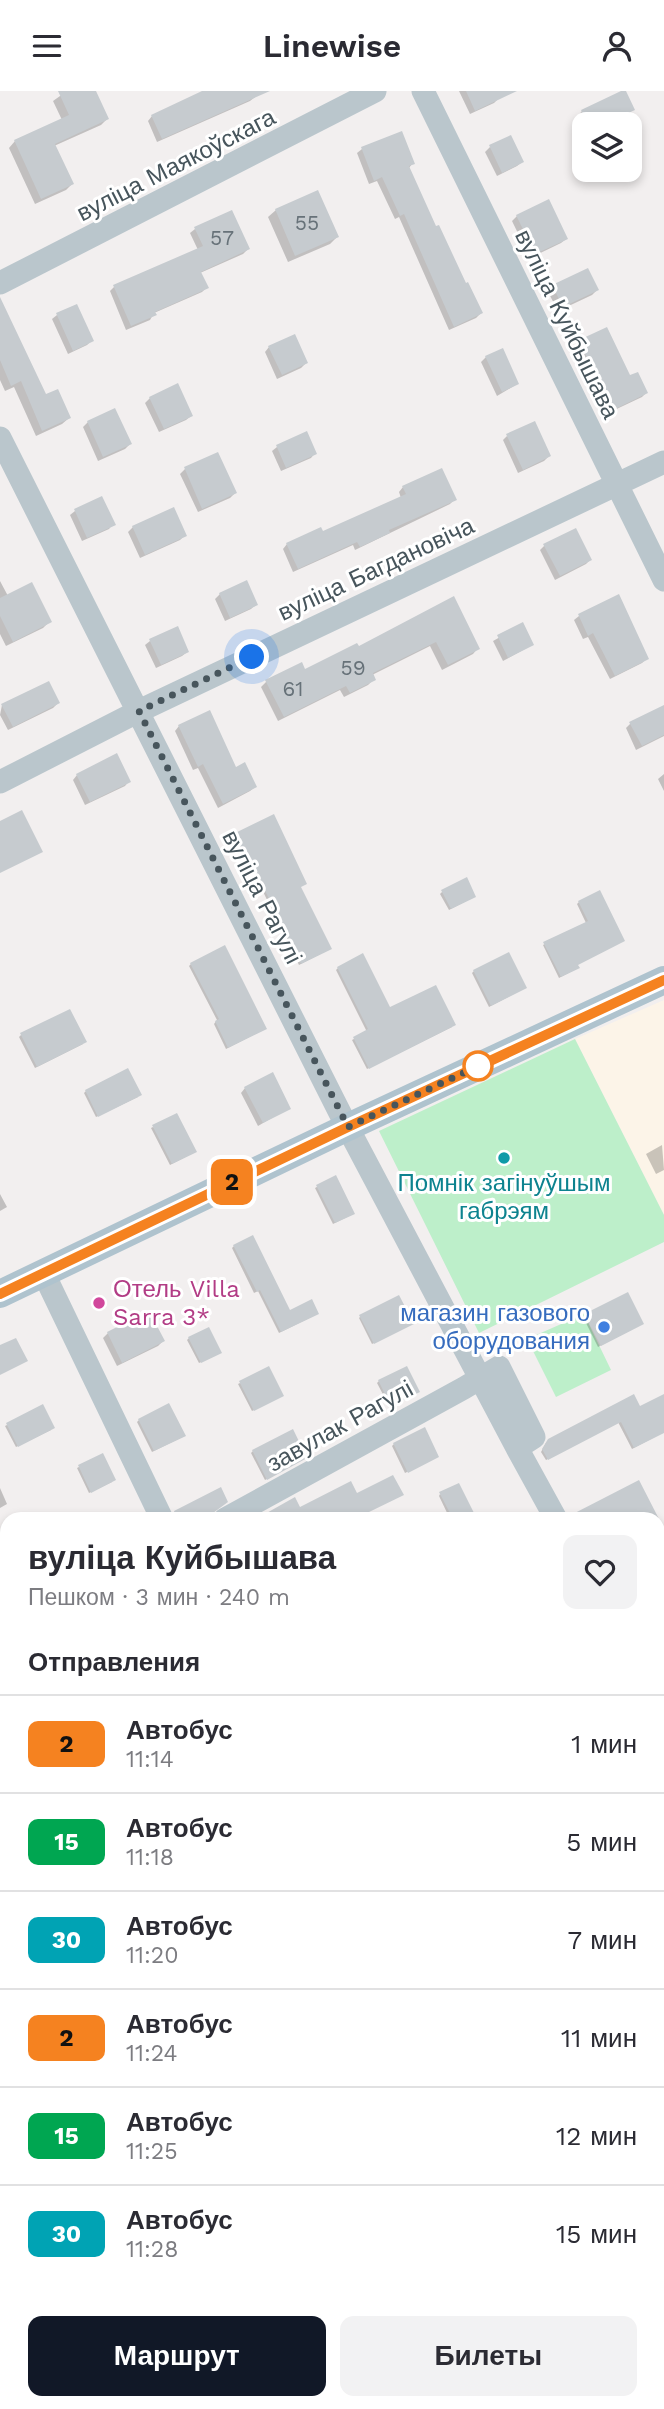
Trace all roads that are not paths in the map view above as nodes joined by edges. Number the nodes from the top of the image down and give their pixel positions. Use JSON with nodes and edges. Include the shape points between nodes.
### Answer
{"nodes":[{"id":1,"x":375,"y":91,"type":"edge"},
{"id":2,"x":423,"y":91,"type":"edge"},
{"id":3,"x":0,"y":283,"type":"edge"},
{"id":4,"x":0,"y":438,"type":"edge"},
{"id":5,"x":664,"y":462,"type":"edge"},
{"id":6,"x":617,"y":484,"type":"junction"},
{"id":7,"x":664,"y":580,"type":"edge"},
{"id":8,"x":139,"y":711,"type":"junction"},
{"id":9,"x":0,"y":782,"type":"edge"},
{"id":10,"x":664,"y":980,"type":"edge"},
{"id":11,"x":348,"y":1127,"type":"junction"},
{"id":12,"x":43,"y":1272,"type":"junction"},
{"id":13,"x":0,"y":1294,"type":"edge"},
{"id":14,"x":480,"y":1377,"type":"junction"},
{"id":15,"x":159,"y":1512,"type":"edge"},
{"id":16,"x":238,"y":1512,"type":"edge"},
{"id":17,"x":552,"y":1512,"type":"edge"}],
"edges":[{"from":1,"to":3,"type":"street","name":"вуліца Маякоўскага"},
{"from":2,"to":6,"type":"street","name":"вуліца Куйбышава"},
{"from":4,"to":8,"type":"street","name":"вуліца Рагулі"},
{"from":5,"to":6,"type":"street","name":"вуліца Багдановіча"},
{"from":6,"to":7,"type":"street","name":"вуліца Куйбышава"},
{"from":6,"to":8,"type":"street","name":"вуліца Багдановіча"},
{"from":8,"to":9,"type":"street","name":"вуліца Багдановіча"},
{"from":8,"to":11,"type":"street","name":"вуліца Рагулі"},
{"from":10,"to":11,"type":"main road"},
{"from":11,"to":12,"type":"main road"},
{"from":11,"to":14,"type":"street","name":"вуліца Рагулі"},
{"from":12,"to":13,"type":"main road"},
{"from":12,"to":15,"type":"street"},
{"from":14,"to":16,"type":"street","name":"завулак Рагулі"},
{"from":14,"to":17,"type":"street","name":"вуліца Рагулі"}]}
